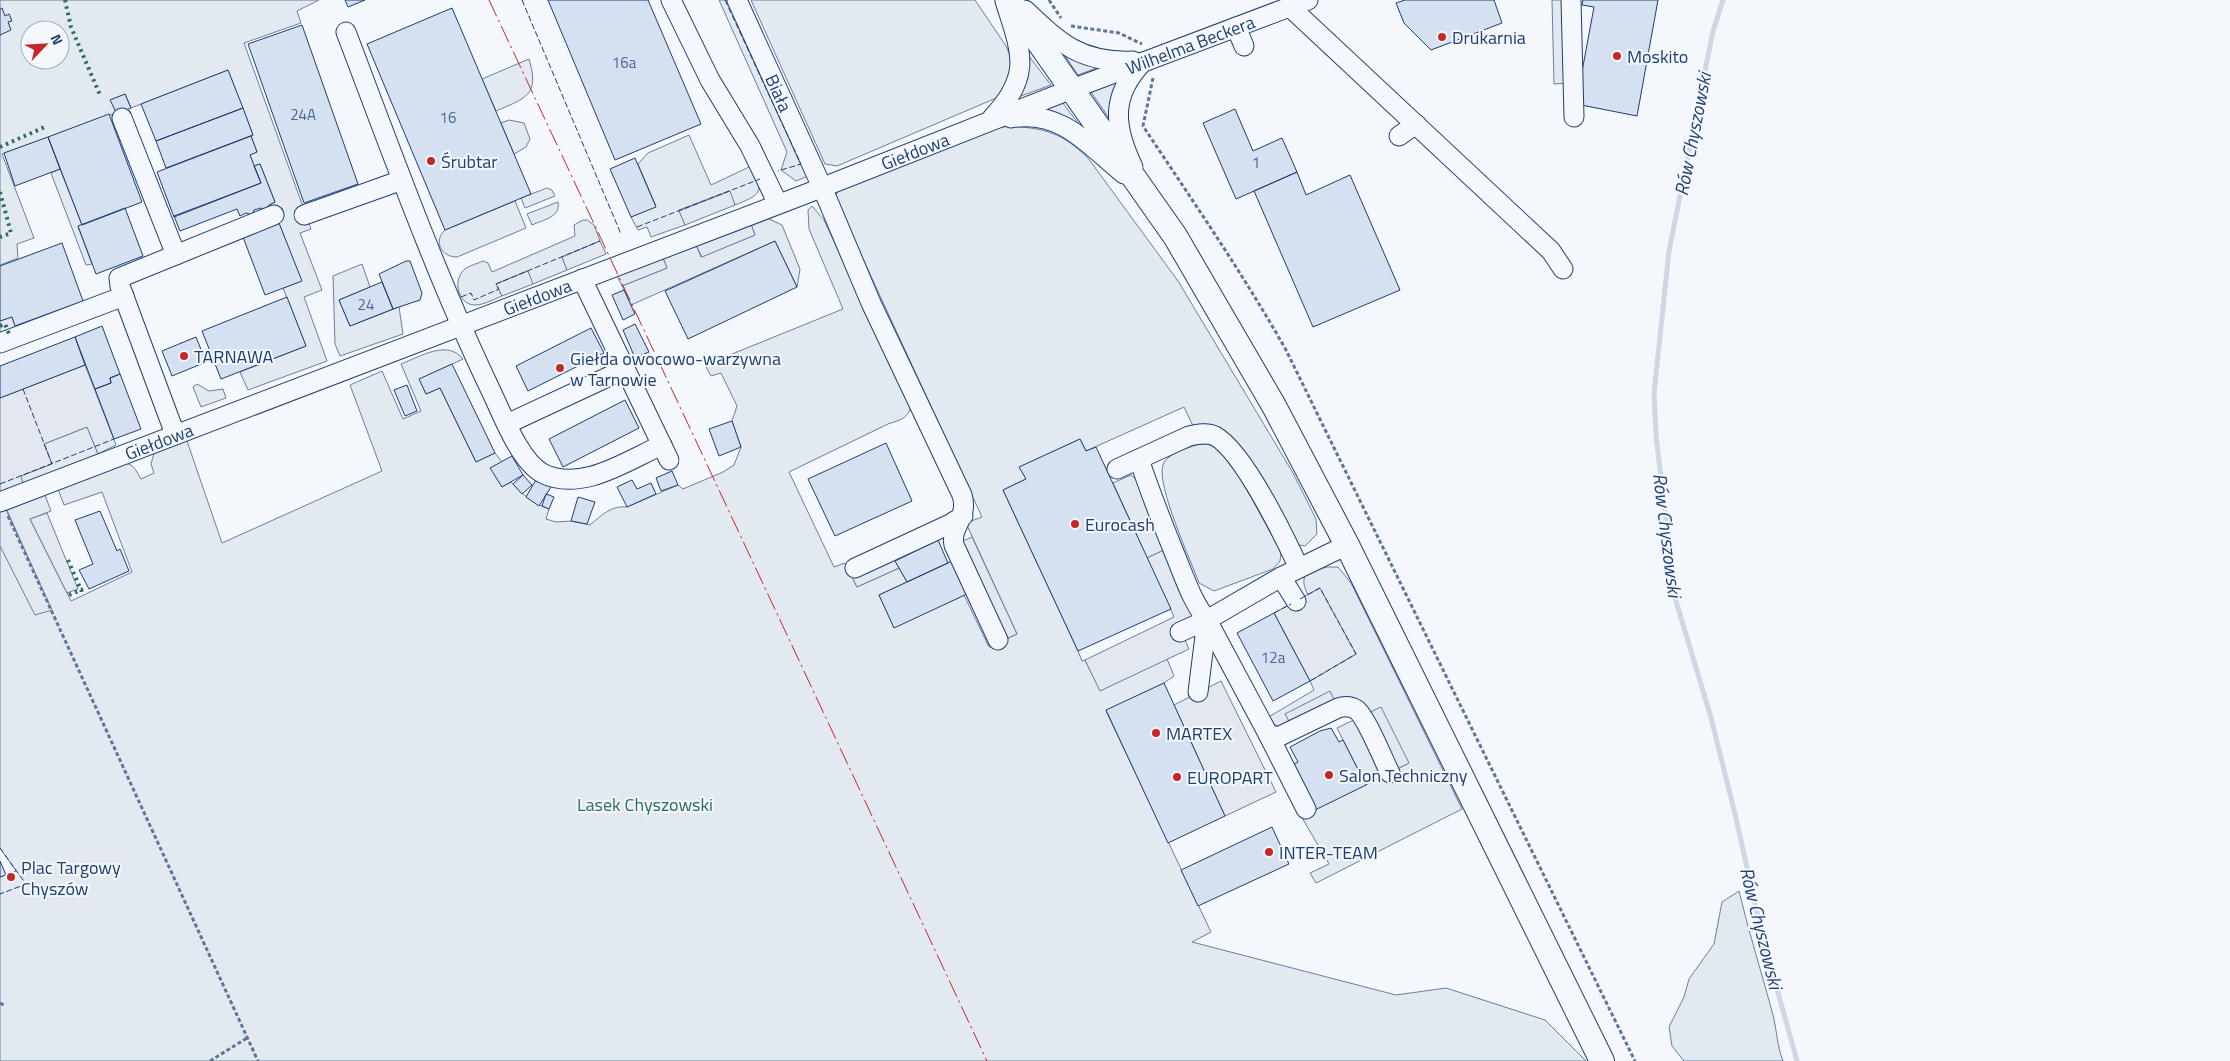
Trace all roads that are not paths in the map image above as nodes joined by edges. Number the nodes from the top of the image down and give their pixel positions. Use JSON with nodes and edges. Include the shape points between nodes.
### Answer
{"nodes":[{"id":1,"x":671,"y":0,"type":"edge"},
{"id":2,"x":737,"y":0,"type":"edge"},
{"id":3,"x":1004,"y":0,"type":"edge"},
{"id":4,"x":1009,"y":0,"type":"edge"},
{"id":5,"x":1014,"y":0,"type":"edge"},
{"id":6,"x":1308,"y":0,"type":"edge"},
{"id":7,"x":1571,"y":0,"type":"edge"},
{"id":8,"x":1290,"y":7,"type":"junction"},
{"id":9,"x":1236,"y":27,"type":"junction"},
{"id":10,"x":346,"y":32,"type":"dead end"},
{"id":11,"x":1244,"y":46,"type":"dead end"},
{"id":12,"x":1148,"y":58,"type":"junction"},
{"id":13,"x":1072,"y":89,"type":"junction"},
{"id":14,"x":1574,"y":117,"type":"dead end"},
{"id":15,"x":122,"y":118,"type":"dead end"},
{"id":16,"x":987,"y":122,"type":"junction"},
{"id":17,"x":1416,"y":124,"type":"junction"},
{"id":18,"x":1399,"y":136,"type":"dead end"},
{"id":19,"x":402,"y":180,"type":"junction"},
{"id":20,"x":822,"y":187,"type":"junction"},
{"id":21,"x":1142,"y":189,"type":"junction"},
{"id":22,"x":778,"y":204,"type":"junction"},
{"id":23,"x":274,"y":215,"type":"dead end"},
{"id":24,"x":304,"y":215,"type":"dead end"},
{"id":25,"x":176,"y":255,"type":"junction"},
{"id":26,"x":1563,"y":269,"type":"dead end"},
{"id":27,"x":582,"y":279,"type":"junction"},
{"id":28,"x":124,"y":296,"type":"junction"},
{"id":29,"x":459,"y":325,"type":"junction"},
{"id":30,"x":0,"y":343,"type":"edge"},
{"id":31,"x":626,"y":369,"type":"junction"},
{"id":32,"x":507,"y":424,"type":"junction"},
{"id":33,"x":175,"y":434,"type":"junction"},
{"id":34,"x":1139,"y":459,"type":"junction"},
{"id":35,"x":1117,"y":470,"type":"dead end"},
{"id":36,"x":1,"y":501,"type":"edge"},
{"id":37,"x":962,"y":516,"type":"junction"},
{"id":38,"x":1347,"y":545,"type":"junction"},
{"id":39,"x":855,"y":568,"type":"dead end"},
{"id":40,"x":1299,"y":568,"type":"junction"},
{"id":41,"x":1282,"y":577,"type":"junction"},
{"id":42,"x":1296,"y":601,"type":"dead end"},
{"id":43,"x":1207,"y":620,"type":"junction"},
{"id":44,"x":1180,"y":632,"type":"dead end"},
{"id":45,"x":998,"y":640,"type":"dead end"},
{"id":46,"x":1198,"y":692,"type":"dead end"},
{"id":47,"x":1268,"y":734,"type":"junction"},
{"id":48,"x":1390,"y":773,"type":"dead end"},
{"id":49,"x":1306,"y":809,"type":"dead end"},
{"id":50,"x":1602,"y":1061,"type":"edge"}],
"edges":[{"from":1,"to":22,"type":"street","via":[[710,80],[750,146]]},
{"from":2,"to":20,"type":"street","name":"Biała"},
{"from":3,"to":16,"type":"street","via":[[1017,40],[1019,78],[1007,102]]},
{"from":4,"to":13,"type":"main road"},
{"from":5,"to":12,"type":"street","via":[[1052,36],[1088,57],[1117,62]]},
{"from":6,"to":8,"type":"street","name":"Wilhelma Beckera"},
{"from":7,"to":14,"type":"street"},
{"from":8,"to":9,"type":"street","name":"Wilhelma Beckera"},
{"from":8,"to":17,"type":"street"},
{"from":9,"to":11,"type":"street"},
{"from":9,"to":12,"type":"street","name":"Wilhelma Beckera"},
{"from":10,"to":19,"type":"street"},
{"from":12,"to":13,"type":"street","name":"Wilhelma Beckera"},
{"from":12,"to":21,"type":"street","via":[[1133,72],[1123,88],[1118,107],[1128,157]]},
{"from":13,"to":16,"type":"street","name":"Giełdowa"},
{"from":13,"to":21,"type":"main road"},
{"from":15,"to":25,"type":"street"},
{"from":16,"to":20,"type":"street","name":"Giełdowa"},
{"from":16,"to":21,"type":"street","via":[[1039,117],[1060,123],[1093,146]]},
{"from":17,"to":18,"type":"street"},
{"from":17,"to":26,"type":"street","via":[[1551,251]]},
{"from":19,"to":24,"type":"street"},
{"from":19,"to":29,"type":"street"},
{"from":20,"to":22,"type":"street","name":"Giełdowa"},
{"from":20,"to":37,"type":"street","name":"Biała","via":[[871,303],[962,495]]},
{"from":21,"to":38,"type":"main road","via":[[1213,299]]},
{"from":22,"to":27,"type":"street","name":"Giełdowa"},
{"from":23,"to":25,"type":"street"},
{"from":25,"to":28,"type":"street","via":[[119,278]]},
{"from":27,"to":29,"type":"street","name":"Giełdowa"},
{"from":27,"to":31,"type":"street"},
{"from":28,"to":30,"type":"street"},
{"from":28,"to":33,"type":"street"},
{"from":29,"to":32,"type":"street"},
{"from":29,"to":33,"type":"street","name":"Giełdowa"},
{"from":31,"to":32,"type":"street"},
{"from":31,"to":32,"type":"street","via":[[666,452],[594,476],[564,481],[540,472],[528,461]]},
{"from":33,"to":36,"type":"street","name":"Giełdowa"},
{"from":34,"to":35,"type":"street"},
{"from":34,"to":40,"type":"street","via":[[1189,436],[1214,436],[1232,450],[1246,471]]},
{"from":34,"to":43,"type":"street","via":[[1187,585]]},
{"from":37,"to":39,"type":"street"},
{"from":37,"to":45,"type":"street","via":[[954,534],[955,547]]},
{"from":38,"to":40,"type":"street"},
{"from":38,"to":50,"type":"main road"},
{"from":40,"to":41,"type":"street"},
{"from":41,"to":42,"type":"street"},
{"from":41,"to":43,"type":"street"},
{"from":43,"to":44,"type":"street"},
{"from":43,"to":46,"type":"street"},
{"from":43,"to":47,"type":"street"},
{"from":47,"to":48,"type":"street","via":[[1278,737],[1338,708],[1353,708],[1362,716]]},
{"from":47,"to":49,"type":"street"}]}
